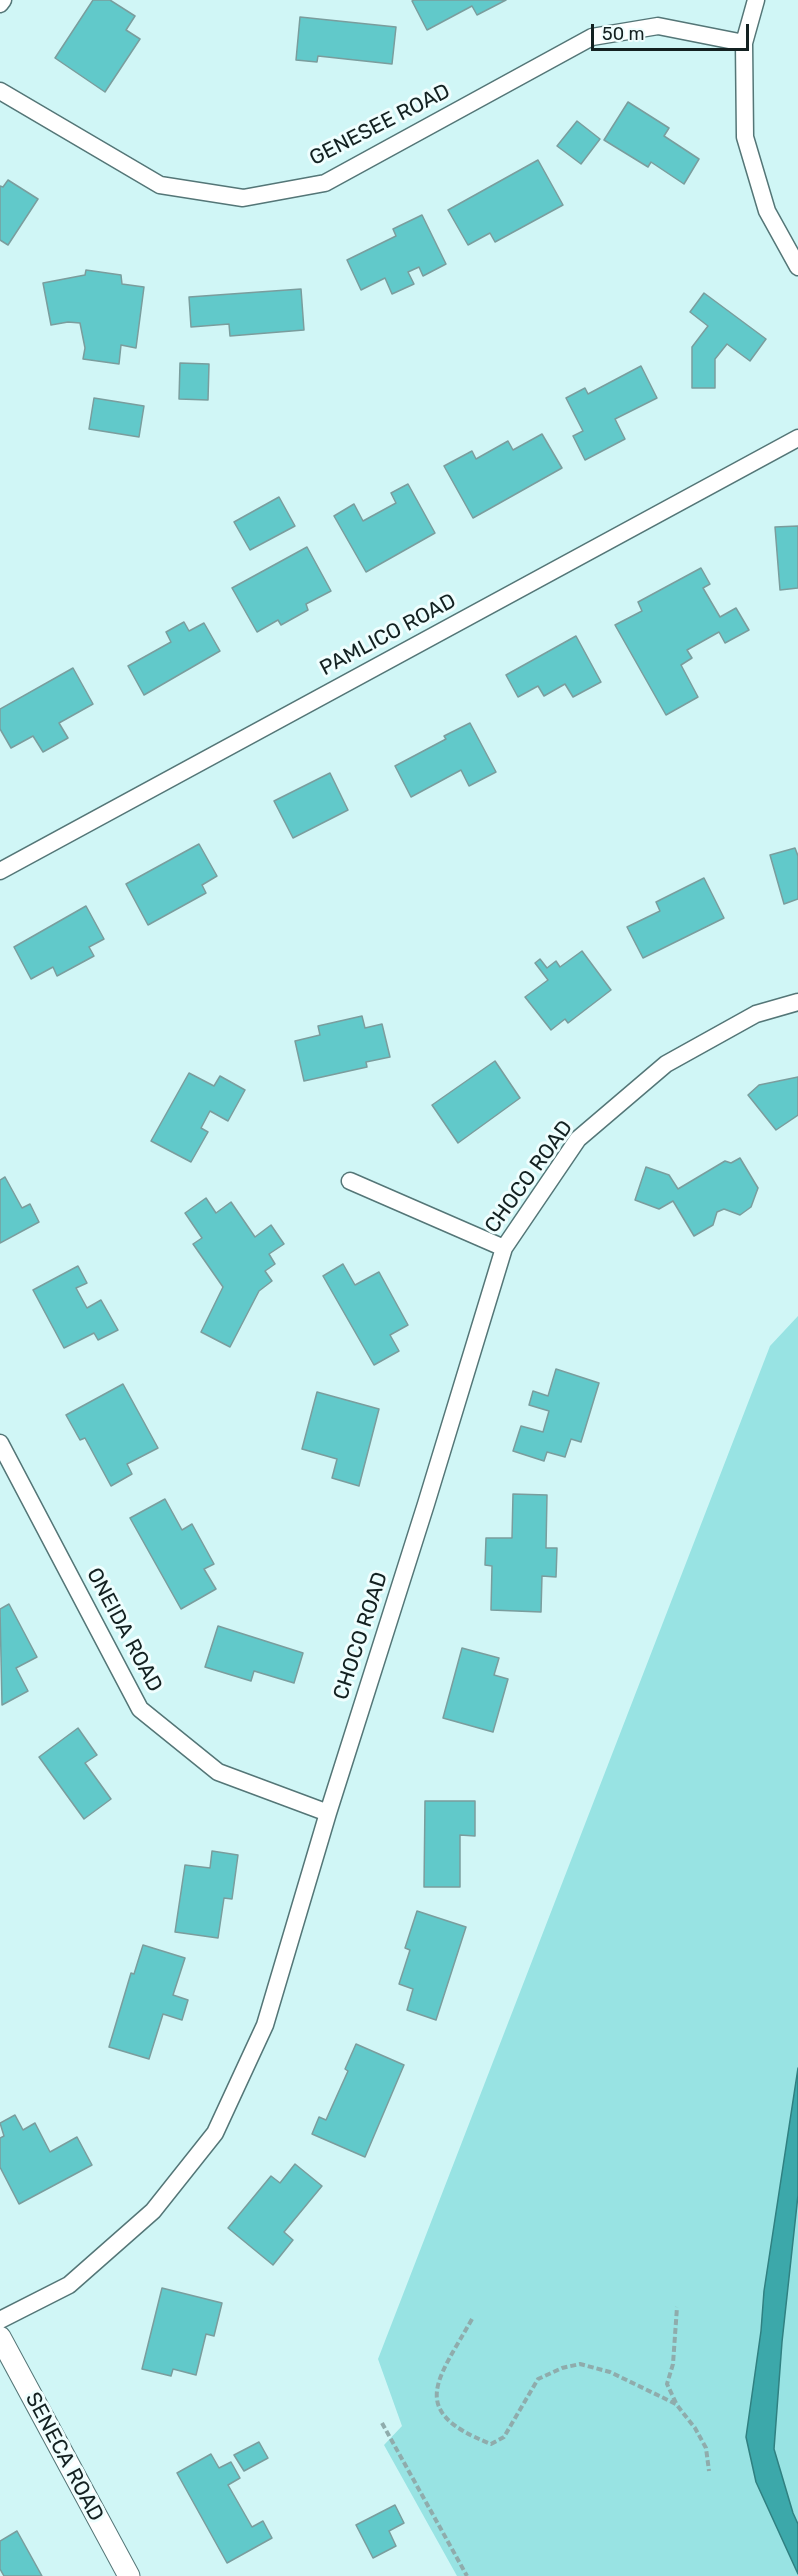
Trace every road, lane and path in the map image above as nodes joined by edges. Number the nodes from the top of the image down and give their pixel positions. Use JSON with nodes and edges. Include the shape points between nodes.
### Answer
{"nodes":[{"id":1,"x":3,"y":0,"type":"edge"},
{"id":2,"x":756,"y":0,"type":"edge"},
{"id":3,"x":0,"y":4,"type":"edge"},
{"id":4,"x":744,"y":43,"type":"junction"},
{"id":5,"x":0,"y":91,"type":"edge"},
{"id":6,"x":798,"y":267,"type":"edge"},
{"id":7,"x":798,"y":438,"type":"edge"},
{"id":8,"x":0,"y":871,"type":"edge"},
{"id":9,"x":798,"y":1002,"type":"edge"},
{"id":10,"x":350,"y":1181,"type":"dead end"},
{"id":11,"x":504,"y":1248,"type":"junction"},
{"id":12,"x":0,"y":1443,"type":"edge"},
{"id":13,"x":328,"y":1813,"type":"junction"},
{"id":14,"x":677,"y":2307,"type":"dead end"},
{"id":15,"x":472,"y":2319,"type":"dead end"},
{"id":16,"x":0,"y":2320,"type":"edge"},
{"id":17,"x":0,"y":2337,"type":"edge"},
{"id":18,"x":676,"y":2404,"type":"junction"},
{"id":19,"x":382,"y":2423,"type":"dead end"},
{"id":20,"x":709,"y":2471,"type":"dead end"},
{"id":21,"x":129,"y":2576,"type":"edge"},
{"id":22,"x":467,"y":2576,"type":"edge"}],
"edges":[{"from":1,"to":3,"type":"street"},
{"from":2,"to":4,"type":"street"},
{"from":4,"to":5,"type":"street","name":"GENESEE ROAD","via":[[658,26],[592,37],[325,183],[243,198],[160,185]]},
{"from":4,"to":6,"type":"street","via":[[745,137],[767,211]]},
{"from":7,"to":8,"type":"street","name":"PAMLICO ROAD"},
{"from":9,"to":11,"type":"street","name":"CHOCO ROAD","via":[[756,1014],[666,1064],[578,1139]]},
{"from":10,"to":11,"type":"street"},
{"from":11,"to":13,"type":"street","name":"CHOCO ROAD"},
{"from":12,"to":13,"type":"street","name":"ONEIDA ROAD","via":[[140,1709],[218,1772]]},
{"from":13,"to":16,"type":"street","name":"CHOCO ROAD","via":[[265,2025],[215,2133],[153,2211],[69,2285]]},
{"from":14,"to":18,"type":"path","via":[[673,2364],[667,2384]]},
{"from":15,"to":18,"type":"path","via":[[438,2377],[435,2395],[441,2414],[466,2434],[491,2444],[504,2437],[538,2379],[580,2364],[610,2372]]},
{"from":17,"to":21,"type":"street","name":"SENECA ROAD"},
{"from":18,"to":20,"type":"path","via":[[706,2448]]},
{"from":19,"to":22,"type":"path"}]}
